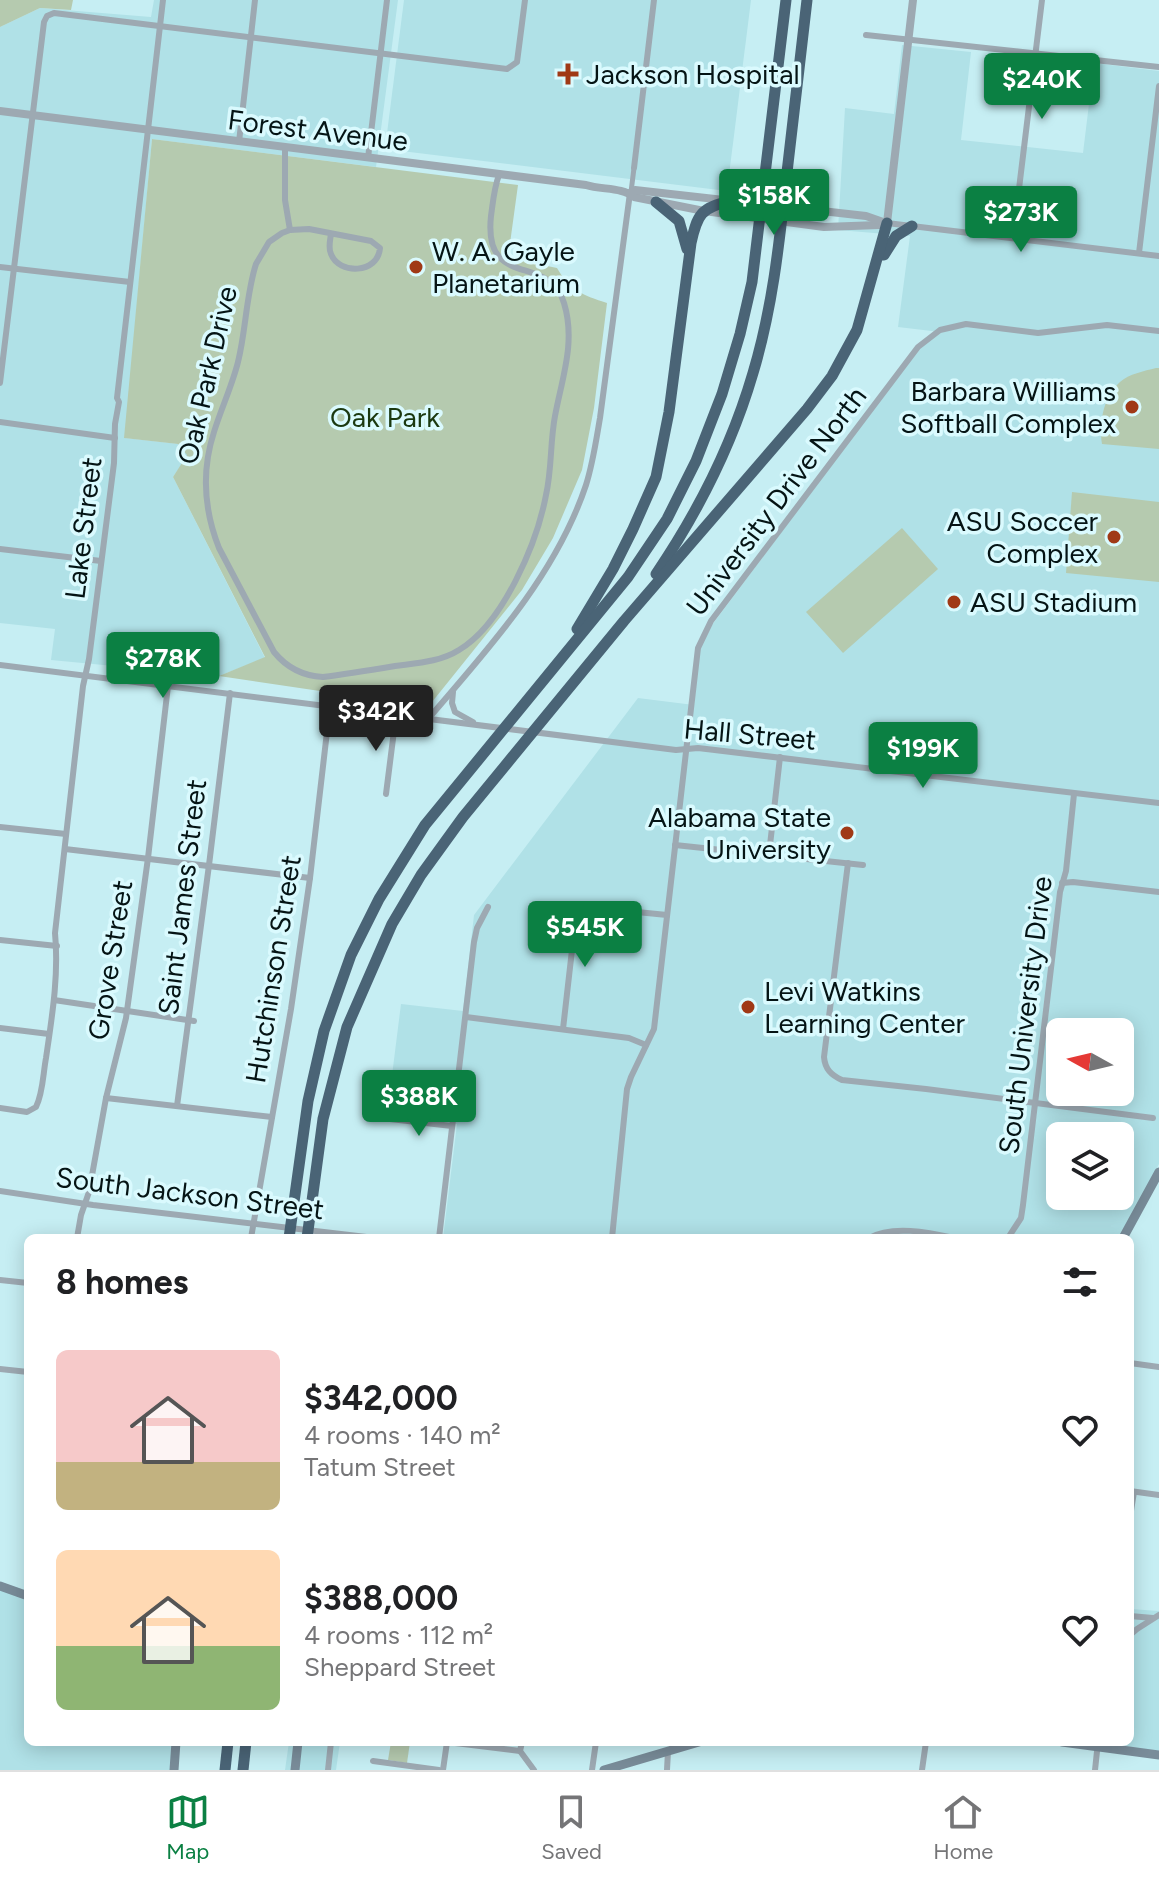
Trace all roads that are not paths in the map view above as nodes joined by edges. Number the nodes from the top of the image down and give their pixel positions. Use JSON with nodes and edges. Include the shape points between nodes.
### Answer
{"nodes":[{"id":1,"x":163,"y":0,"type":"edge"},
{"id":2,"x":255,"y":0,"type":"edge"},
{"id":3,"x":387,"y":0,"type":"edge"},
{"id":4,"x":525,"y":0,"type":"edge"},
{"id":5,"x":654,"y":0,"type":"edge"},
{"id":6,"x":786,"y":0,"type":"edge"},
{"id":7,"x":807,"y":0,"type":"edge"},
{"id":8,"x":913,"y":0,"type":"edge"},
{"id":9,"x":1042,"y":0,"type":"edge"},
{"id":10,"x":159,"y":27,"type":"junction"},
{"id":11,"x":866,"y":35,"type":"dead end"},
{"id":12,"x":251,"y":37,"type":"junction"},
{"id":13,"x":908,"y":39,"type":"junction"},
{"id":14,"x":380,"y":53,"type":"junction"},
{"id":15,"x":1035,"y":53,"type":"junction"},
{"id":16,"x":1159,"y":67,"type":"edge"},
{"id":17,"x":1159,"y":86,"type":"edge"},
{"id":18,"x":0,"y":111,"type":"edge"},
{"id":19,"x":32,"y":116,"type":"junction"},
{"id":20,"x":147,"y":130,"type":"junction"},
{"id":21,"x":239,"y":142,"type":"junction"},
{"id":22,"x":285,"y":148,"type":"junction"},
{"id":23,"x":368,"y":158,"type":"junction"},
{"id":24,"x":634,"y":168,"type":"joint"},
{"id":25,"x":499,"y":175,"type":"junction"},
{"id":26,"x":630,"y":193,"type":"junction"},
{"id":27,"x":731,"y":201,"type":"junction"},
{"id":28,"x":656,"y":202,"type":"junction"},
{"id":29,"x":704,"y":211,"type":"junction"},
{"id":30,"x":887,"y":223,"type":"junction"},
{"id":31,"x":912,"y":226,"type":"junction"},
{"id":32,"x":290,"y":230,"type":"junction"},
{"id":33,"x":331,"y":234,"type":"junction"},
{"id":34,"x":1013,"y":238,"type":"junction"},
{"id":35,"x":1139,"y":253,"type":"junction"},
{"id":36,"x":1159,"y":256,"type":"edge"},
{"id":37,"x":689,"y":265,"type":"junction"},
{"id":38,"x":0,"y":267,"type":"edge"},
{"id":39,"x":14,"y":269,"type":"junction"},
{"id":40,"x":871,"y":281,"type":"junction"},
{"id":41,"x":130,"y":282,"type":"junction"},
{"id":42,"x":1159,"y":331,"type":"edge"},
{"id":43,"x":0,"y":383,"type":"edge"},
{"id":44,"x":0,"y":422,"type":"edge"},
{"id":45,"x":115,"y":438,"type":"junction"},
{"id":46,"x":0,"y":549,"type":"edge"},
{"id":47,"x":101,"y":561,"type":"junction"},
{"id":48,"x":624,"y":621,"type":"junction"},
{"id":49,"x":0,"y":665,"type":"edge"},
{"id":50,"x":85,"y":675,"type":"junction"},
{"id":51,"x":543,"y":679,"type":"junction"},
{"id":52,"x":168,"y":686,"type":"junction"},
{"id":53,"x":454,"y":689,"type":"junction"},
{"id":54,"x":230,"y":693,"type":"junction"},
{"id":55,"x":330,"y":706,"type":"junction"},
{"id":56,"x":396,"y":715,"type":"junction"},
{"id":57,"x":428,"y":719,"type":"junction"},
{"id":58,"x":480,"y":725,"type":"junction"},
{"id":59,"x":687,"y":749,"type":"junction"},
{"id":60,"x":780,"y":757,"type":"junction"},
{"id":61,"x":386,"y":794,"type":"dead end"},
{"id":62,"x":1074,"y":794,"type":"junction"},
{"id":63,"x":1159,"y":803,"type":"edge"},
{"id":64,"x":0,"y":827,"type":"edge"},
{"id":65,"x":66,"y":834,"type":"junction"},
{"id":66,"x":675,"y":845,"type":"junction"},
{"id":67,"x":65,"y":849,"type":"junction"},
{"id":68,"x":769,"y":854,"type":"junction"},
{"id":69,"x":148,"y":858,"type":"junction"},
{"id":70,"x":848,"y":863,"type":"junction"},
{"id":71,"x":209,"y":865,"type":"junction"},
{"id":72,"x":863,"y":865,"type":"dead end"},
{"id":73,"x":310,"y":878,"type":"junction"},
{"id":74,"x":1062,"y":883,"type":"junction"},
{"id":75,"x":1159,"y":892,"type":"edge"},
{"id":76,"x":488,"y":907,"type":"dead end"},
{"id":77,"x":667,"y":915,"type":"junction"},
{"id":78,"x":0,"y":940,"type":"edge"},
{"id":79,"x":57,"y":946,"type":"junction"},
{"id":80,"x":54,"y":1000,"type":"junction"},
{"id":81,"x":127,"y":1011,"type":"junction"},
{"id":82,"x":466,"y":1017,"type":"junction"},
{"id":83,"x":191,"y":1021,"type":"junction"},
{"id":84,"x":0,"y":1028,"type":"edge"},
{"id":85,"x":563,"y":1029,"type":"junction"},
{"id":86,"x":49,"y":1034,"type":"junction"},
{"id":87,"x":646,"y":1045,"type":"junction"},
{"id":88,"x":106,"y":1098,"type":"junction"},
{"id":89,"x":1034,"y":1102,"type":"junction"},
{"id":90,"x":177,"y":1106,"type":"junction"},
{"id":91,"x":0,"y":1108,"type":"edge"},
{"id":92,"x":272,"y":1117,"type":"junction"},
{"id":93,"x":1153,"y":1118,"type":"dead end"},
{"id":94,"x":390,"y":1119,"type":"dead end"},
{"id":95,"x":452,"y":1126,"type":"junction"},
{"id":96,"x":1159,"y":1172,"type":"edge"},
{"id":97,"x":0,"y":1191,"type":"edge"},
{"id":98,"x":85,"y":1203,"type":"junction"},
{"id":99,"x":253,"y":1224,"type":"junction"},
{"id":100,"x":78,"y":1234,"type":"edge"},
{"id":101,"x":252,"y":1234,"type":"edge"},
{"id":102,"x":290,"y":1234,"type":"edge"},
{"id":103,"x":308,"y":1234,"type":"edge"},
{"id":104,"x":340,"y":1234,"type":"edge"},
{"id":105,"x":439,"y":1234,"type":"edge"},
{"id":106,"x":612,"y":1234,"type":"edge"},
{"id":107,"x":878,"y":1234,"type":"edge"},
{"id":108,"x":925,"y":1234,"type":"edge"},
{"id":109,"x":1011,"y":1234,"type":"edge"},
{"id":110,"x":1125,"y":1234,"type":"edge"},
{"id":111,"x":0,"y":1280,"type":"edge"},
{"id":112,"x":24,"y":1283,"type":"edge"},
{"id":113,"x":1134,"y":1364,"type":"edge"},
{"id":114,"x":1159,"y":1367,"type":"edge"},
{"id":115,"x":0,"y":1369,"type":"edge"},
{"id":116,"x":24,"y":1372,"type":"edge"},
{"id":117,"x":1134,"y":1491,"type":"edge"},
{"id":118,"x":1159,"y":1495,"type":"edge"},
{"id":119,"x":0,"y":1586,"type":"edge"},
{"id":120,"x":24,"y":1595,"type":"edge"},
{"id":121,"x":1134,"y":1616,"type":"edge"},
{"id":122,"x":1156,"y":1616,"type":"edge"},
{"id":123,"x":1134,"y":1632,"type":"edge"},
{"id":124,"x":176,"y":1746,"type":"edge"},
{"id":125,"x":228,"y":1746,"type":"edge"},
{"id":126,"x":246,"y":1746,"type":"edge"},
{"id":127,"x":298,"y":1746,"type":"edge"},
{"id":128,"x":331,"y":1746,"type":"edge"},
{"id":129,"x":446,"y":1746,"type":"edge"},
{"id":130,"x":479,"y":1746,"type":"edge"},
{"id":131,"x":521,"y":1746,"type":"edge"},
{"id":132,"x":595,"y":1746,"type":"edge"},
{"id":133,"x":685,"y":1746,"type":"edge"},
{"id":134,"x":925,"y":1746,"type":"edge"},
{"id":135,"x":1098,"y":1746,"type":"edge"},
{"id":136,"x":1109,"y":1746,"type":"edge"},
{"id":137,"x":520,"y":1751,"type":"junction"},
{"id":138,"x":668,"y":1751,"type":"junction"},
{"id":139,"x":1159,"y":1755,"type":"edge"},
{"id":140,"x":373,"y":1761,"type":"dead end"},
{"id":141,"x":174,"y":1770,"type":"edge"},
{"id":142,"x":225,"y":1770,"type":"edge"},
{"id":143,"x":243,"y":1770,"type":"edge"},
{"id":144,"x":295,"y":1770,"type":"edge"},
{"id":145,"x":328,"y":1770,"type":"edge"},
{"id":146,"x":441,"y":1770,"type":"edge"},
{"id":147,"x":534,"y":1770,"type":"edge"},
{"id":148,"x":592,"y":1770,"type":"edge"},
{"id":149,"x":604,"y":1770,"type":"edge"},
{"id":150,"x":667,"y":1770,"type":"edge"},
{"id":151,"x":922,"y":1770,"type":"edge"},
{"id":152,"x":1095,"y":1770,"type":"edge"}],
"edges":[{"from":1,"to":10,"type":"street","name":"Lake Street"},
{"from":2,"to":12,"type":"street"},
{"from":3,"to":14,"type":"street"},
{"from":4,"to":14,"type":"street","via":[[517,62],[507,69]]},
{"from":5,"to":24,"type":"street"},
{"from":6,"to":51,"type":"highway","via":[[752,282],[722,394],[667,519],[628,577]]},
{"from":7,"to":48,"type":"highway","via":[[777,265],[753,373],[711,484]]},
{"from":8,"to":13,"type":"street"},
{"from":9,"to":15,"type":"street"},
{"from":10,"to":12,"type":"street"},
{"from":10,"to":19,"type":"street","via":[[47,16]]},
{"from":10,"to":20,"type":"street","name":"Lake Street"},
{"from":11,"to":13,"type":"street"},
{"from":12,"to":14,"type":"street"},
{"from":12,"to":21,"type":"street"},
{"from":13,"to":15,"type":"street"},
{"from":13,"to":30,"type":"street"},
{"from":14,"to":23,"type":"street"},
{"from":15,"to":16,"type":"street"},
{"from":15,"to":34,"type":"street"},
{"from":17,"to":35,"type":"street"},
{"from":18,"to":19,"type":"street","name":"Forest Avenue"},
{"from":19,"to":20,"type":"street","name":"Forest Avenue"},
{"from":19,"to":39,"type":"street"},
{"from":20,"to":21,"type":"street","name":"Forest Avenue"},
{"from":20,"to":41,"type":"street","name":"Lake Street"},
{"from":21,"to":22,"type":"street","name":"Forest Avenue"},
{"from":22,"to":23,"type":"street","name":"Forest Avenue"},
{"from":22,"to":32,"type":"street"},
{"from":23,"to":25,"type":"street","name":"Forest Avenue"},
{"from":24,"to":26,"type":"street"},
{"from":25,"to":26,"type":"street","name":"Forest Avenue"},
{"from":25,"to":32,"type":"street","name":"Oak Park Drive","via":[[490,232],[494,249],[505,263],[543,276],[556,287],[567,318],[568,355],[546,497],[523,567],[475,637],[436,660],[323,677],[292,669],[274,652],[212,530],[205,496],[207,459],[238,364],[254,270],[269,242]]},
{"from":26,"to":27,"type":"street","name":"Forest Avenue"},
{"from":26,"to":28,"type":"street","name":"Forest Avenue"},
{"from":26,"to":53,"type":"street","via":[[600,418],[586,483],[548,566]]},
{"from":27,"to":29,"type":"highway"},
{"from":27,"to":30,"type":"street","name":"Forest Avenue"},
{"from":28,"to":29,"type":"street","name":"Forest Avenue"},
{"from":28,"to":37,"type":"highway","via":[[679,221]]},
{"from":29,"to":30,"type":"street","name":"Forest Avenue","via":[[824,227]]},
{"from":29,"to":37,"type":"highway","via":[[697,218]]},
{"from":30,"to":31,"type":"street","name":"Forest Avenue"},
{"from":30,"to":40,"type":"highway"},
{"from":31,"to":34,"type":"street","name":"Forest Avenue"},
{"from":31,"to":40,"type":"highway","via":[[888,246]]},
{"from":32,"to":33,"type":"street"},
{"from":33,"to":33,"type":"street","via":[[329,251],[339,265],[362,269],[378,257],[380,248],[371,241]]},
{"from":34,"to":35,"type":"street","name":"Forest Avenue"},
{"from":35,"to":36,"type":"street","name":"Forest Avenue"},
{"from":37,"to":51,"type":"highway","via":[[656,477],[613,569]]},
{"from":38,"to":39,"type":"street"},
{"from":39,"to":41,"type":"street"},
{"from":39,"to":43,"type":"street"},
{"from":40,"to":48,"type":"highway","via":[[857,330],[832,376]]},
{"from":41,"to":45,"type":"street","name":"Lake Street"},
{"from":42,"to":59,"type":"street","name":"University Drive North","via":[[1107,325],[1050,333],[966,324],[940,330],[919,345],[711,621],[698,648]]},
{"from":44,"to":45,"type":"street"},
{"from":45,"to":47,"type":"street","name":"Lake Street"},
{"from":46,"to":47,"type":"street"},
{"from":47,"to":50,"type":"street","name":"Lake Street"},
{"from":48,"to":103,"type":"highway","via":[[463,817],[392,924],[347,1027],[323,1119]]},
{"from":49,"to":50,"type":"street","name":"Hall Street"},
{"from":50,"to":52,"type":"street","name":"Hall Street"},
{"from":50,"to":65,"type":"street","name":"Lake Street"},
{"from":51,"to":102,"type":"highway","via":[[425,825],[351,955],[311,1087]]},
{"from":52,"to":54,"type":"street","name":"Hall Street"},
{"from":52,"to":69,"type":"street","name":"Grove Street"},
{"from":53,"to":57,"type":"street"},
{"from":53,"to":58,"type":"street","via":[[455,712]]},
{"from":54,"to":55,"type":"street","name":"Hall Street"},
{"from":54,"to":71,"type":"street","name":"Saint James Street"},
{"from":55,"to":56,"type":"street","name":"Hall Street"},
{"from":55,"to":73,"type":"street","name":"Hutchinson Street"},
{"from":56,"to":57,"type":"street","name":"Hall Street"},
{"from":56,"to":61,"type":"street"},
{"from":57,"to":58,"type":"street","name":"Hall Street"},
{"from":58,"to":59,"type":"street","name":"Hall Street"},
{"from":59,"to":60,"type":"street","name":"Hall Street"},
{"from":59,"to":66,"type":"street","name":"University Drive North"},
{"from":60,"to":62,"type":"street","name":"Hall Street"},
{"from":60,"to":68,"type":"street"},
{"from":62,"to":63,"type":"street","name":"Hall Street"},
{"from":62,"to":74,"type":"street","name":"South University Drive"},
{"from":64,"to":65,"type":"street"},
{"from":65,"to":67,"type":"street","name":"Lake Street"},
{"from":66,"to":68,"type":"street"},
{"from":66,"to":77,"type":"street","name":"University Drive North"},
{"from":67,"to":69,"type":"street"},
{"from":67,"to":79,"type":"street","name":"Lake Street"},
{"from":68,"to":70,"type":"street"},
{"from":69,"to":71,"type":"street"},
{"from":69,"to":81,"type":"street","name":"Grove Street"},
{"from":70,"to":72,"type":"street"},
{"from":70,"to":89,"type":"street","via":[[824,1057],[830,1072],[842,1080]]},
{"from":71,"to":73,"type":"street"},
{"from":71,"to":83,"type":"street","name":"Saint James Street"},
{"from":73,"to":92,"type":"street","name":"Hutchinson Street"},
{"from":74,"to":75,"type":"street"},
{"from":74,"to":89,"type":"street","name":"South University Drive"},
{"from":76,"to":82,"type":"street","via":[[474,942]]},
{"from":77,"to":85,"type":"street","via":[[577,906]]},
{"from":77,"to":87,"type":"street","name":"University Drive North","via":[[654,1029]]},
{"from":78,"to":79,"type":"street"},
{"from":79,"to":80,"type":"street","name":"Lake Street"},
{"from":80,"to":81,"type":"street"},
{"from":80,"to":86,"type":"street","name":"Lake Street"},
{"from":81,"to":83,"type":"street"},
{"from":81,"to":88,"type":"street","name":"Grove Street"},
{"from":82,"to":85,"type":"street"},
{"from":82,"to":95,"type":"street"},
{"from":83,"to":90,"type":"street","name":"Saint James Street"},
{"from":84,"to":86,"type":"street"},
{"from":85,"to":87,"type":"street"},
{"from":86,"to":91,"type":"street","name":"Lake Street","via":[[36,1107],[27,1112]]},
{"from":87,"to":106,"type":"street","name":"University Drive North","via":[[627,1089]]},
{"from":88,"to":90,"type":"street"},
{"from":88,"to":98,"type":"street","name":"Grove Street"},
{"from":89,"to":93,"type":"street"},
{"from":89,"to":109,"type":"street","name":"South University Drive","via":[[1021,1218]]},
{"from":90,"to":92,"type":"street"},
{"from":92,"to":99,"type":"street","name":"Hutchinson Street"},
{"from":94,"to":95,"type":"street"},
{"from":95,"to":105,"type":"street"},
{"from":96,"to":110,"type":"main road"},
{"from":97,"to":98,"type":"street","name":"South Jackson Street"},
{"from":98,"to":99,"type":"street","name":"South Jackson Street"},
{"from":98,"to":100,"type":"street","name":"Grove Street"},
{"from":99,"to":101,"type":"street","name":"Hutchinson Street"},
{"from":99,"to":104,"type":"street","name":"South Jackson Street"},
{"from":107,"to":108,"type":"street"},
{"from":111,"to":112,"type":"street"},
{"from":113,"to":114,"type":"street"},
{"from":115,"to":116,"type":"street"},
{"from":117,"to":118,"type":"street"},
{"from":119,"to":120,"type":"main road"},
{"from":121,"to":122,"type":"street"},
{"from":122,"to":123,"type":"street"},
{"from":124,"to":141,"type":"main road"},
{"from":125,"to":142,"type":"highway"},
{"from":126,"to":143,"type":"highway"},
{"from":127,"to":144,"type":"main road"},
{"from":128,"to":145,"type":"street"},
{"from":129,"to":146,"type":"street"},
{"from":130,"to":137,"type":"street"},
{"from":131,"to":137,"type":"street"},
{"from":132,"to":148,"type":"street"},
{"from":133,"to":138,"type":"main road"},
{"from":134,"to":151,"type":"street"},
{"from":135,"to":152,"type":"street"},
{"from":136,"to":139,"type":"main road"},
{"from":137,"to":147,"type":"street"},
{"from":138,"to":149,"type":"main road"},
{"from":138,"to":150,"type":"street"},
{"from":140,"to":146,"type":"street"}]}
